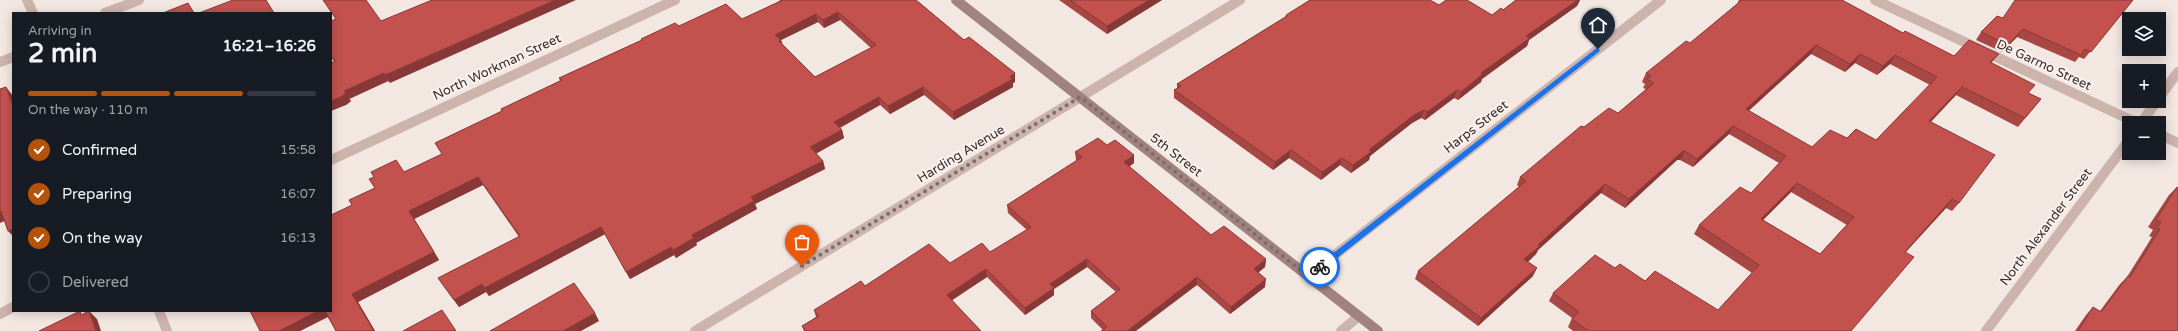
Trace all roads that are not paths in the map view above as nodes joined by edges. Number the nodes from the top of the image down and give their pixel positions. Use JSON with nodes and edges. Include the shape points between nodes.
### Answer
{"nodes":[{"id":1,"x":27,"y":0,"type":"edge"},
{"id":2,"x":139,"y":0,"type":"edge"},
{"id":3,"x":675,"y":0,"type":"edge"},
{"id":4,"x":956,"y":0,"type":"edge"},
{"id":5,"x":1240,"y":0,"type":"edge"},
{"id":6,"x":1661,"y":0,"type":"edge"},
{"id":7,"x":1875,"y":0,"type":"edge"},
{"id":8,"x":33,"y":12,"type":"edge"},
{"id":9,"x":108,"y":12,"type":"edge"},
{"id":10,"x":12,"y":57,"type":"edge"},
{"id":11,"x":0,"y":62,"type":"edge"},
{"id":12,"x":2178,"y":72,"type":"edge"},
{"id":13,"x":2166,"y":88,"type":"edge"},
{"id":14,"x":1080,"y":97,"type":"junction"},
{"id":15,"x":2122,"y":116,"type":"edge"},
{"id":16,"x":2166,"y":137,"type":"edge"},
{"id":17,"x":2178,"y":142,"type":"edge"},
{"id":18,"x":2122,"y":149,"type":"edge"},
{"id":19,"x":332,"y":160,"type":"edge"},
{"id":20,"x":1308,"y":276,"type":"junction"},
{"id":21,"x":12,"y":308,"type":"edge"},
{"id":22,"x":159,"y":312,"type":"edge"},
{"id":23,"x":0,"y":314,"type":"edge"},
{"id":24,"x":1359,"y":316,"type":"junction"},
{"id":25,"x":167,"y":331,"type":"edge"},
{"id":26,"x":695,"y":331,"type":"edge"},
{"id":27,"x":1341,"y":331,"type":"edge"},
{"id":28,"x":1378,"y":331,"type":"edge"},
{"id":29,"x":1986,"y":331,"type":"edge"}],
"edges":[{"from":1,"to":8,"type":"street"},
{"from":2,"to":9,"type":"street"},
{"from":3,"to":19,"type":"street","name":"North Workman Street"},
{"from":4,"to":14,"type":"street","name":"5th Street"},
{"from":5,"to":14,"type":"street","name":"Harding Avenue"},
{"from":6,"to":20,"type":"street","name":"Harps Street"},
{"from":7,"to":15,"type":"street","name":"De Garmo Street"},
{"from":10,"to":11,"type":"street"},
{"from":12,"to":13,"type":"street"},
{"from":14,"to":20,"type":"street","name":"5th Street"},
{"from":14,"to":26,"type":"street","name":"Harding Avenue"},
{"from":16,"to":17,"type":"street"},
{"from":18,"to":29,"type":"street","name":"North Alexander Street"},
{"from":20,"to":24,"type":"street","name":"5th Street"},
{"from":21,"to":23,"type":"street"},
{"from":22,"to":25,"type":"street"},
{"from":24,"to":27,"type":"street"},
{"from":24,"to":28,"type":"street","name":"5th Street"}]}
